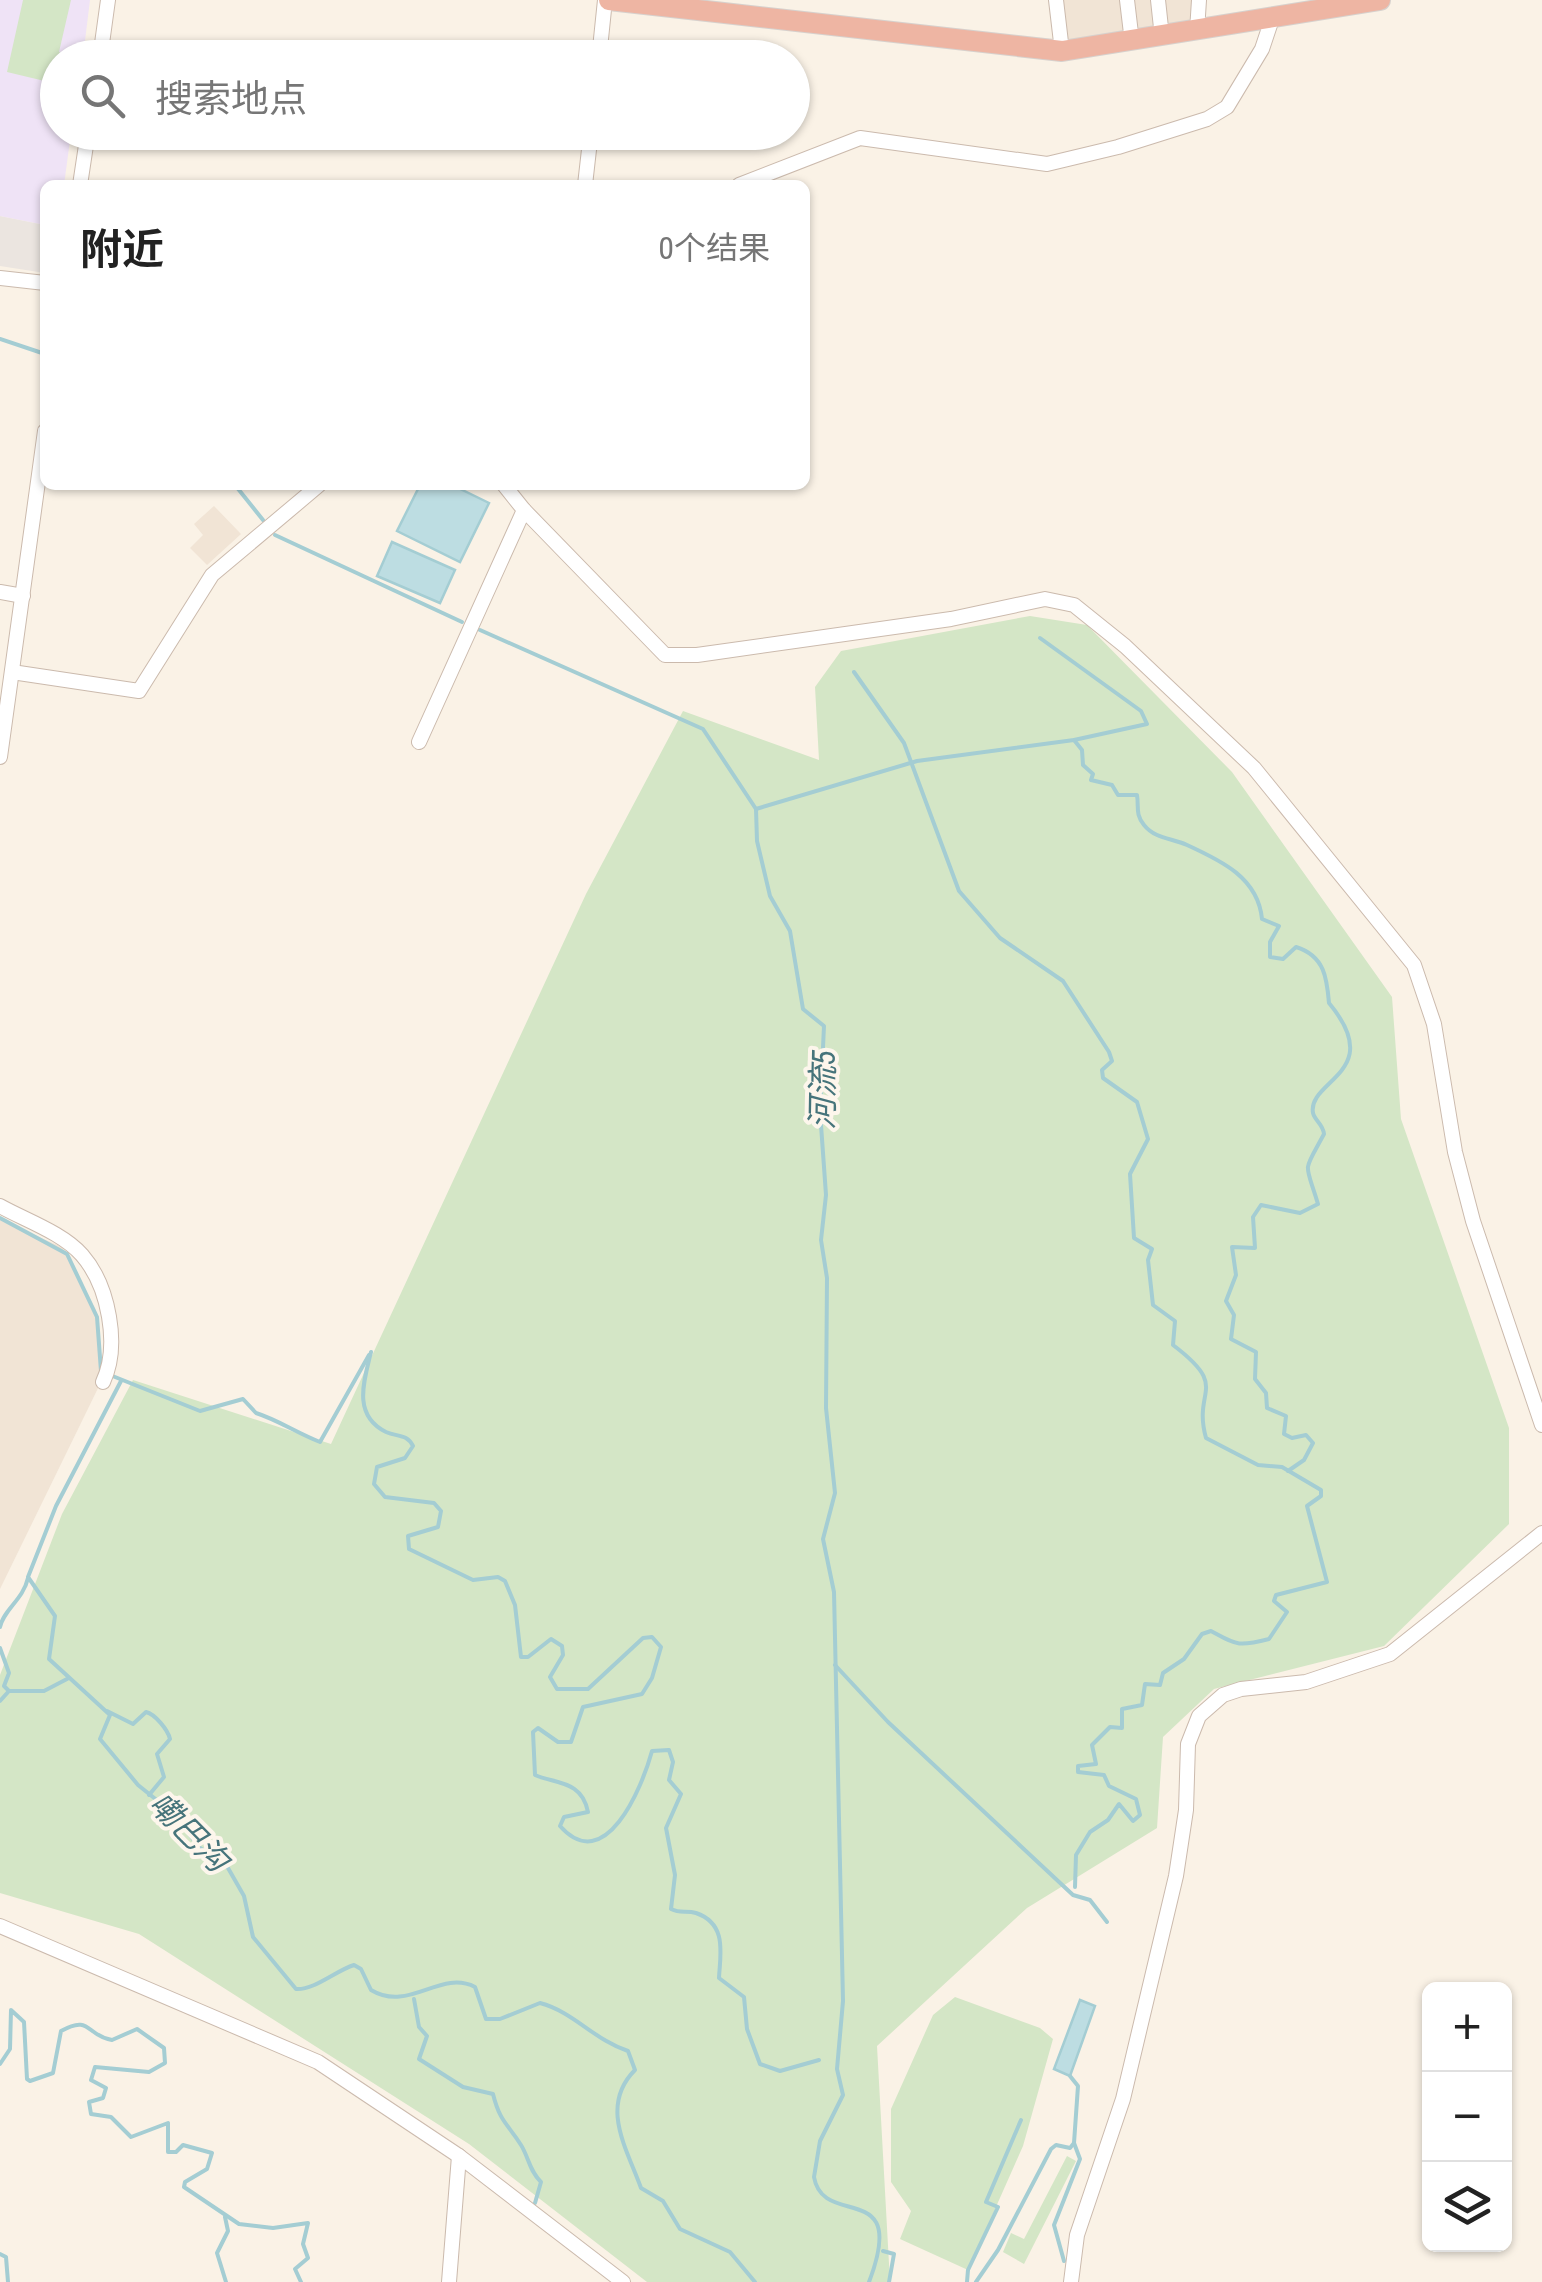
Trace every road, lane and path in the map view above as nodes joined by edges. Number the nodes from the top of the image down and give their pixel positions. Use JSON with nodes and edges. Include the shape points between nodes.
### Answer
{"nodes":[{"id":1,"x":108,"y":0,"type":"edge"},
{"id":2,"x":607,"y":0,"type":"edge"},
{"id":3,"x":1056,"y":0,"type":"edge"},
{"id":4,"x":1127,"y":0,"type":"edge"},
{"id":5,"x":1158,"y":0,"type":"edge"},
{"id":6,"x":1199,"y":0,"type":"edge"},
{"id":7,"x":1380,"y":0,"type":"edge"},
{"id":8,"x":1272,"y":18,"type":"junction"},
{"id":9,"x":1196,"y":31,"type":"junction"},
{"id":10,"x":1162,"y":38,"type":"junction"},
{"id":11,"x":102,"y":40,"type":"edge"},
{"id":12,"x":601,"y":40,"type":"edge"},
{"id":13,"x":1132,"y":42,"type":"junction"},
{"id":14,"x":1062,"y":51,"type":"junction"},
{"id":15,"x":85,"y":150,"type":"edge"},
{"id":16,"x":589,"y":150,"type":"edge"},
{"id":17,"x":81,"y":180,"type":"edge"},
{"id":18,"x":586,"y":180,"type":"edge"},
{"id":19,"x":751,"y":180,"type":"edge"},
{"id":20,"x":0,"y":278,"type":"edge"},
{"id":21,"x":40,"y":282,"type":"edge"},
{"id":22,"x":40,"y":467,"type":"edge"},
{"id":23,"x":313,"y":490,"type":"edge"},
{"id":24,"x":508,"y":490,"type":"edge"},
{"id":25,"x":524,"y":510,"type":"junction"},
{"id":26,"x":0,"y":592,"type":"edge"},
{"id":27,"x":22,"y":596,"type":"junction"},
{"id":28,"x":12,"y":672,"type":"junction"},
{"id":29,"x":419,"y":742,"type":"dead end"},
{"id":30,"x":0,"y":757,"type":"edge"},
{"id":31,"x":0,"y":1206,"type":"edge"},
{"id":32,"x":107,"y":1375,"type":"dead end"},
{"id":33,"x":1542,"y":1425,"type":"edge"},
{"id":34,"x":1542,"y":1533,"type":"edge"},
{"id":35,"x":0,"y":1926,"type":"edge"},
{"id":36,"x":459,"y":2156,"type":"junction"},
{"id":37,"x":448,"y":2282,"type":"edge"},
{"id":38,"x":623,"y":2282,"type":"edge"},
{"id":39,"x":1072,"y":2282,"type":"edge"}],
"edges":[{"from":1,"to":11,"type":"street"},
{"from":2,"to":12,"type":"street"},
{"from":2,"to":14,"type":"highway"},
{"from":3,"to":14,"type":"street"},
{"from":4,"to":13,"type":"street"},
{"from":5,"to":10,"type":"street"},
{"from":6,"to":9,"type":"street"},
{"from":7,"to":8,"type":"highway"},
{"from":8,"to":9,"type":"highway"},
{"from":8,"to":19,"type":"street","via":[[1262,49],[1227,107],[1207,119],[1046,164],[860,138]]},
{"from":9,"to":10,"type":"highway"},
{"from":10,"to":13,"type":"highway"},
{"from":13,"to":14,"type":"highway"},
{"from":15,"to":17,"type":"street"},
{"from":16,"to":18,"type":"street"},
{"from":20,"to":21,"type":"street"},
{"from":22,"to":27,"type":"street"},
{"from":23,"to":28,"type":"street","via":[[212,575],[139,691]]},
{"from":24,"to":25,"type":"street"},
{"from":25,"to":29,"type":"street"},
{"from":25,"to":33,"type":"street","via":[[664,655],[951,619],[1044,599],[1074,605],[1113,635],[1254,768],[1414,965],[1434,1024],[1473,1221]]},
{"from":26,"to":27,"type":"street"},
{"from":27,"to":28,"type":"street"},
{"from":28,"to":30,"type":"street"},
{"from":31,"to":32,"type":"street","via":[[82,1256],[114,1335]]},
{"from":34,"to":39,"type":"street","via":[[1390,1654],[1306,1682],[1241,1689],[1198,1716],[1188,1744],[1176,1876],[1123,2099],[1077,2235]]},
{"from":35,"to":36,"type":"street","via":[[318,2062]]},
{"from":36,"to":37,"type":"street"},
{"from":36,"to":38,"type":"street"}]}
